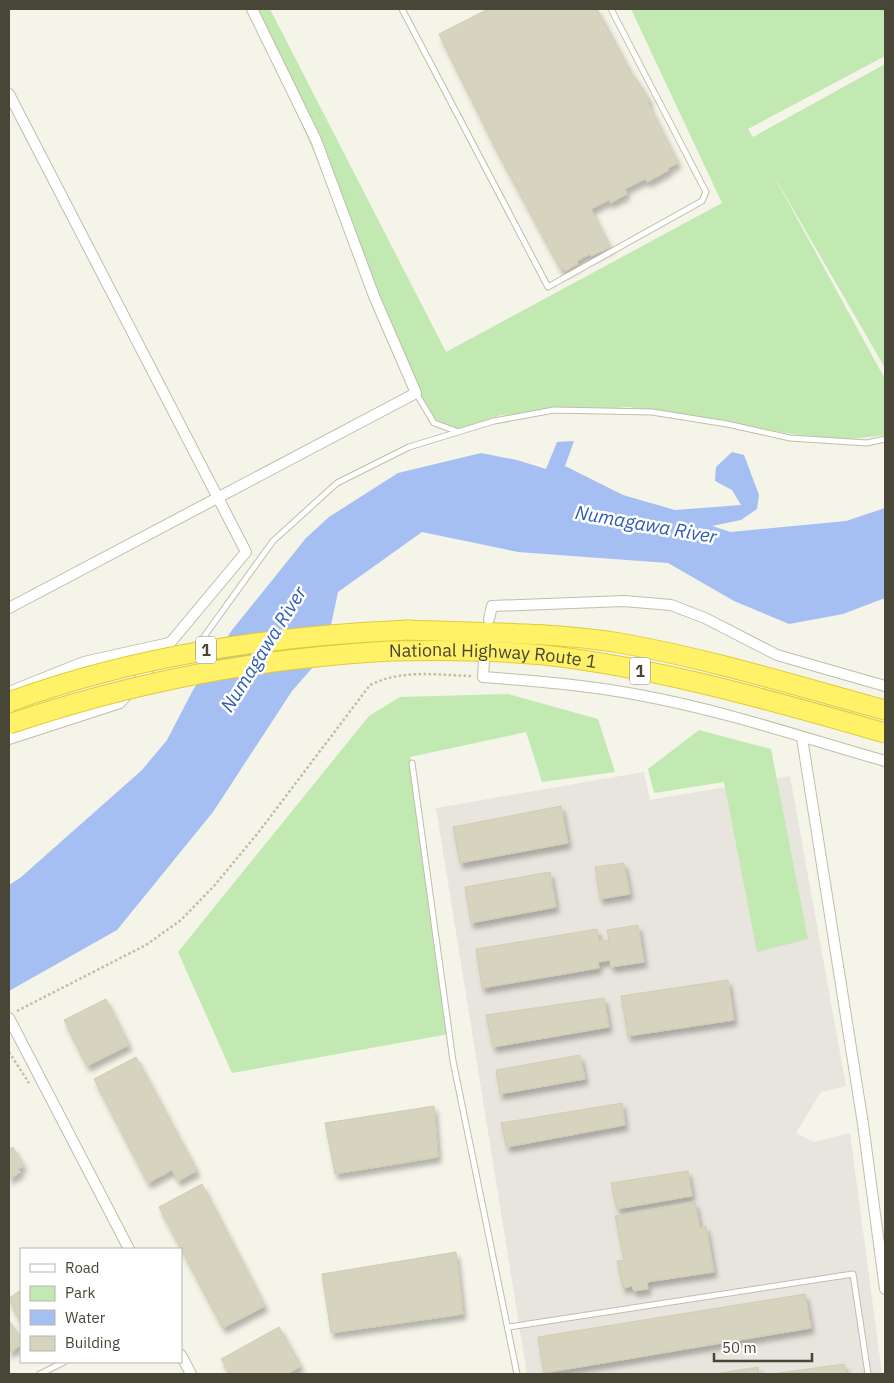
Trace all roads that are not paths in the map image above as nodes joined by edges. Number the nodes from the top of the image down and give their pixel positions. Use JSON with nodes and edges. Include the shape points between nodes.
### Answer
{"nodes":[{"id":1,"x":252,"y":9,"type":"edge"},
{"id":2,"x":611,"y":9,"type":"edge"},
{"id":3,"x":405,"y":10,"type":"edge"},
{"id":4,"x":9,"y":94,"type":"edge"},
{"id":5,"x":416,"y":393,"type":"junction"},
{"id":6,"x":458,"y":432,"type":"junction"},
{"id":7,"x":885,"y":439,"type":"edge"},
{"id":8,"x":217,"y":499,"type":"junction"},
{"id":9,"x":9,"y":608,"type":"edge"},
{"id":10,"x":489,"y":620,"type":"dead end"},
{"id":11,"x":203,"y":638,"type":"dead end"},
{"id":12,"x":169,"y":643,"type":"junction"},
{"id":13,"x":484,"y":661,"type":"dead end"},
{"id":14,"x":885,"y":686,"type":"edge"},
{"id":15,"x":9,"y":692,"type":"edge"},
{"id":16,"x":9,"y":702,"type":"edge"},
{"id":17,"x":885,"y":710,"type":"edge"},
{"id":18,"x":9,"y":724,"type":"edge"},
{"id":19,"x":885,"y":733,"type":"edge"},
{"id":20,"x":802,"y":738,"type":"junction"},
{"id":21,"x":9,"y":739,"type":"edge"},
{"id":22,"x":885,"y":761,"type":"edge"},
{"id":23,"x":412,"y":763,"type":"dead end"},
{"id":24,"x":9,"y":1017,"type":"edge"},
{"id":25,"x":127,"y":1248,"type":"edge"},
{"id":26,"x":885,"y":1290,"type":"edge"},
{"id":27,"x":509,"y":1327,"type":"junction"},
{"id":28,"x":182,"y":1357,"type":"edge"},
{"id":29,"x":62,"y":1363,"type":"edge"},
{"id":30,"x":40,"y":1374,"type":"edge"},
{"id":31,"x":191,"y":1374,"type":"edge"},
{"id":32,"x":517,"y":1374,"type":"edge"},
{"id":33,"x":868,"y":1374,"type":"edge"}],
"edges":[{"from":1,"to":5,"type":"street","via":[[316,140],[374,296]]},
{"from":2,"to":3,"type":"lane","via":[[706,192],[702,201],[548,287]]},
{"from":4,"to":8,"type":"street"},
{"from":5,"to":6,"type":"lane","via":[[434,424]]},
{"from":5,"to":8,"type":"street"},
{"from":6,"to":7,"type":"lane","via":[[494,421],[554,410],[652,412],[790,438],[867,443]]},
{"from":6,"to":11,"type":"lane","via":[[408,447],[337,483],[274,541]]},
{"from":8,"to":9,"type":"street"},
{"from":8,"to":12,"type":"street","via":[[246,552]]},
{"from":10,"to":14,"type":"street","via":[[492,606],[624,601],[671,605],[705,618],[777,655]]},
{"from":12,"to":15,"type":"street","via":[[84,662]]},
{"from":12,"to":21,"type":"street","via":[[120,703]]},
{"from":13,"to":20,"type":"street","via":[[483,677],[639,695],[699,708]]},
{"from":16,"to":17,"type":"highway","name":"National Highway Route 1","number":"1","bridge":true,"via":[[184,653],[272,639],[408,630],[554,635],[618,643],[684,655]]},
{"from":18,"to":19,"type":"highway","name":"National Highway Route 1","number":"1","bridge":true,"via":[[122,689],[272,660],[389,651],[466,650],[546,656],[658,674]]},
{"from":20,"to":22,"type":"street"},
{"from":20,"to":26,"type":"street","via":[[863,1124]]},
{"from":23,"to":27,"type":"lane","via":[[453,1061]]},
{"from":24,"to":25,"type":"street"},
{"from":27,"to":32,"type":"lane"},
{"from":27,"to":33,"type":"lane","via":[[853,1274]]},
{"from":28,"to":31,"type":"street"},
{"from":29,"to":30,"type":"lane"}]}
